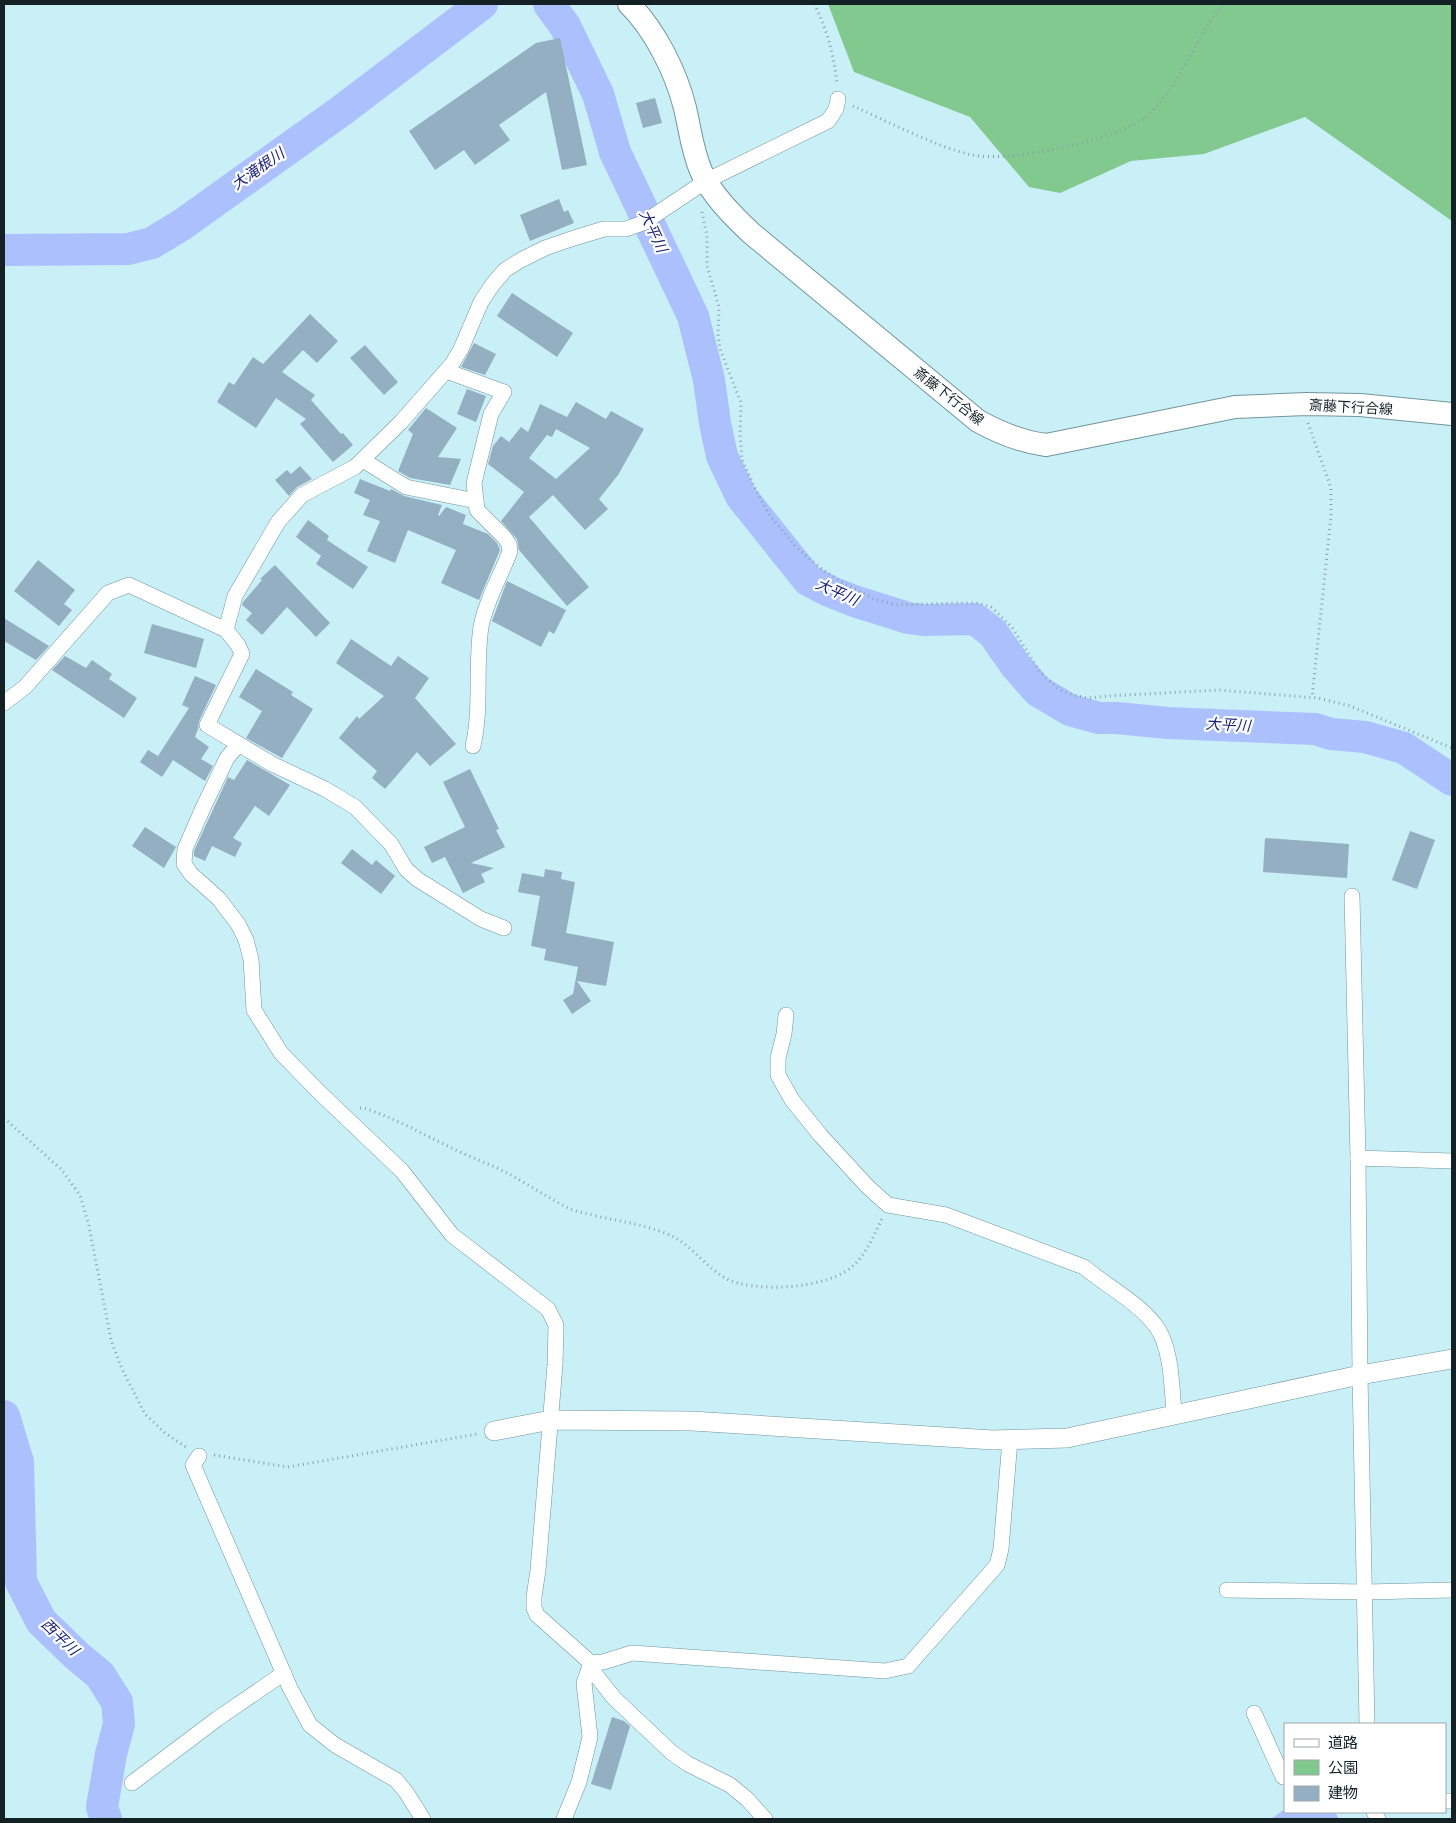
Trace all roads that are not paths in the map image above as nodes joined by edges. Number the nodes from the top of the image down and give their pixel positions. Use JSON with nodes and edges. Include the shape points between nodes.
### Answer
{"nodes":[{"id":1,"x":630,"y":4,"type":"edge"},
{"id":2,"x":838,"y":99,"type":"road end"},
{"id":3,"x":701,"y":184,"type":"junction"},
{"id":4,"x":446,"y":371,"type":"junction"},
{"id":5,"x":1452,"y":414,"type":"edge"},
{"id":6,"x":363,"y":460,"type":"junction"},
{"id":7,"x":476,"y":501,"type":"junction"},
{"id":8,"x":226,"y":630,"type":"junction"},
{"id":9,"x":4,"y":703,"type":"edge"},
{"id":10,"x":238,"y":745,"type":"junction"},
{"id":11,"x":473,"y":746,"type":"dead end"},
{"id":12,"x":1352,"y":896,"type":"dead end"},
{"id":13,"x":504,"y":928,"type":"dead end"},
{"id":14,"x":786,"y":1015,"type":"dead end"},
{"id":15,"x":1358,"y":1158,"type":"junction"},
{"id":16,"x":1452,"y":1161,"type":"edge"},
{"id":17,"x":1452,"y":1359,"type":"edge"},
{"id":18,"x":1360,"y":1376,"type":"junction"},
{"id":19,"x":1174,"y":1415,"type":"junction"},
{"id":20,"x":551,"y":1420,"type":"junction"},
{"id":21,"x":494,"y":1431,"type":"road end"},
{"id":22,"x":1010,"y":1440,"type":"junction"},
{"id":23,"x":199,"y":1456,"type":"road end"},
{"id":24,"x":1227,"y":1590,"type":"dead end"},
{"id":25,"x":1452,"y":1590,"type":"edge"},
{"id":26,"x":1365,"y":1592,"type":"junction"},
{"id":27,"x":591,"y":1663,"type":"junction"},
{"id":28,"x":284,"y":1673,"type":"junction"},
{"id":29,"x":1254,"y":1713,"type":"dead end"},
{"id":30,"x":1367,"y":1723,"type":"edge"},
{"id":31,"x":1284,"y":1776,"type":"edge"},
{"id":32,"x":132,"y":1783,"type":"dead end"},
{"id":33,"x":423,"y":1819,"type":"edge"},
{"id":34,"x":564,"y":1819,"type":"edge"},
{"id":35,"x":766,"y":1819,"type":"edge"}],
"edges":[{"from":1,"to":3,"type":"main road","name":"斎藤下行合線","via":[[647,23],[676,81],[685,107]]},
{"from":2,"to":3,"type":"street","via":[[828,120]]},
{"from":3,"to":4,"type":"street","via":[[643,224],[626,230],[604,229],[574,238],[545,248],[505,270],[481,302],[461,348]]},
{"from":3,"to":5,"type":"main road","name":"斎藤下行合線","via":[[744,227],[978,421],[1019,440],[1046,445],[1235,407],[1360,405]]},
{"from":4,"to":6,"type":"street"},
{"from":4,"to":7,"type":"street","via":[[504,392],[491,414],[476,470]]},
{"from":6,"to":7,"type":"street","via":[[406,487]]},
{"from":6,"to":8,"type":"street","via":[[302,495],[278,522],[235,596]]},
{"from":7,"to":11,"type":"street","via":[[477,510],[504,537],[510,551],[484,612],[478,653],[477,726]]},
{"from":8,"to":9,"type":"street","via":[[129,585],[108,594],[25,688]]},
{"from":8,"to":10,"type":"street","via":[[242,654],[207,725]]},
{"from":10,"to":13,"type":"street","via":[[355,807],[391,844],[406,869],[417,879],[481,918]]},
{"from":10,"to":20,"type":"street","via":[[227,758],[203,808],[185,849],[184,864],[219,899],[238,924],[246,940],[250,960],[254,1010],[281,1053],[402,1171],[452,1235],[548,1309],[556,1325]]},
{"from":12,"to":15,"type":"street"},
{"from":14,"to":19,"type":"street","via":[[778,1075],[792,1100],[855,1174],[888,1205],[946,1215],[1084,1267],[1137,1307],[1156,1326],[1163,1341],[1170,1370]]},
{"from":15,"to":16,"type":"street"},
{"from":15,"to":18,"type":"street"},
{"from":17,"to":18,"type":"street"},
{"from":18,"to":19,"type":"street"},
{"from":18,"to":26,"type":"street"},
{"from":19,"to":22,"type":"street","via":[[1067,1438]]},
{"from":20,"to":21,"type":"street"},
{"from":20,"to":22,"type":"street","via":[[692,1420]]},
{"from":20,"to":27,"type":"street","via":[[534,1608],[537,1615]]},
{"from":22,"to":27,"type":"street","via":[[997,1565],[908,1666],[885,1671],[632,1653]]},
{"from":23,"to":28,"type":"street","via":[[193,1465]]},
{"from":24,"to":26,"type":"street"},
{"from":25,"to":26,"type":"street"},
{"from":26,"to":30,"type":"street"},
{"from":27,"to":34,"type":"street","via":[[584,1683],[590,1737],[579,1782]]},
{"from":27,"to":35,"type":"street","via":[[595,1674],[614,1698],[658,1740],[688,1764],[730,1785]]},
{"from":28,"to":32,"type":"street"},
{"from":28,"to":33,"type":"street","via":[[310,1725],[335,1745],[396,1780]]},
{"from":29,"to":31,"type":"street"}]}
